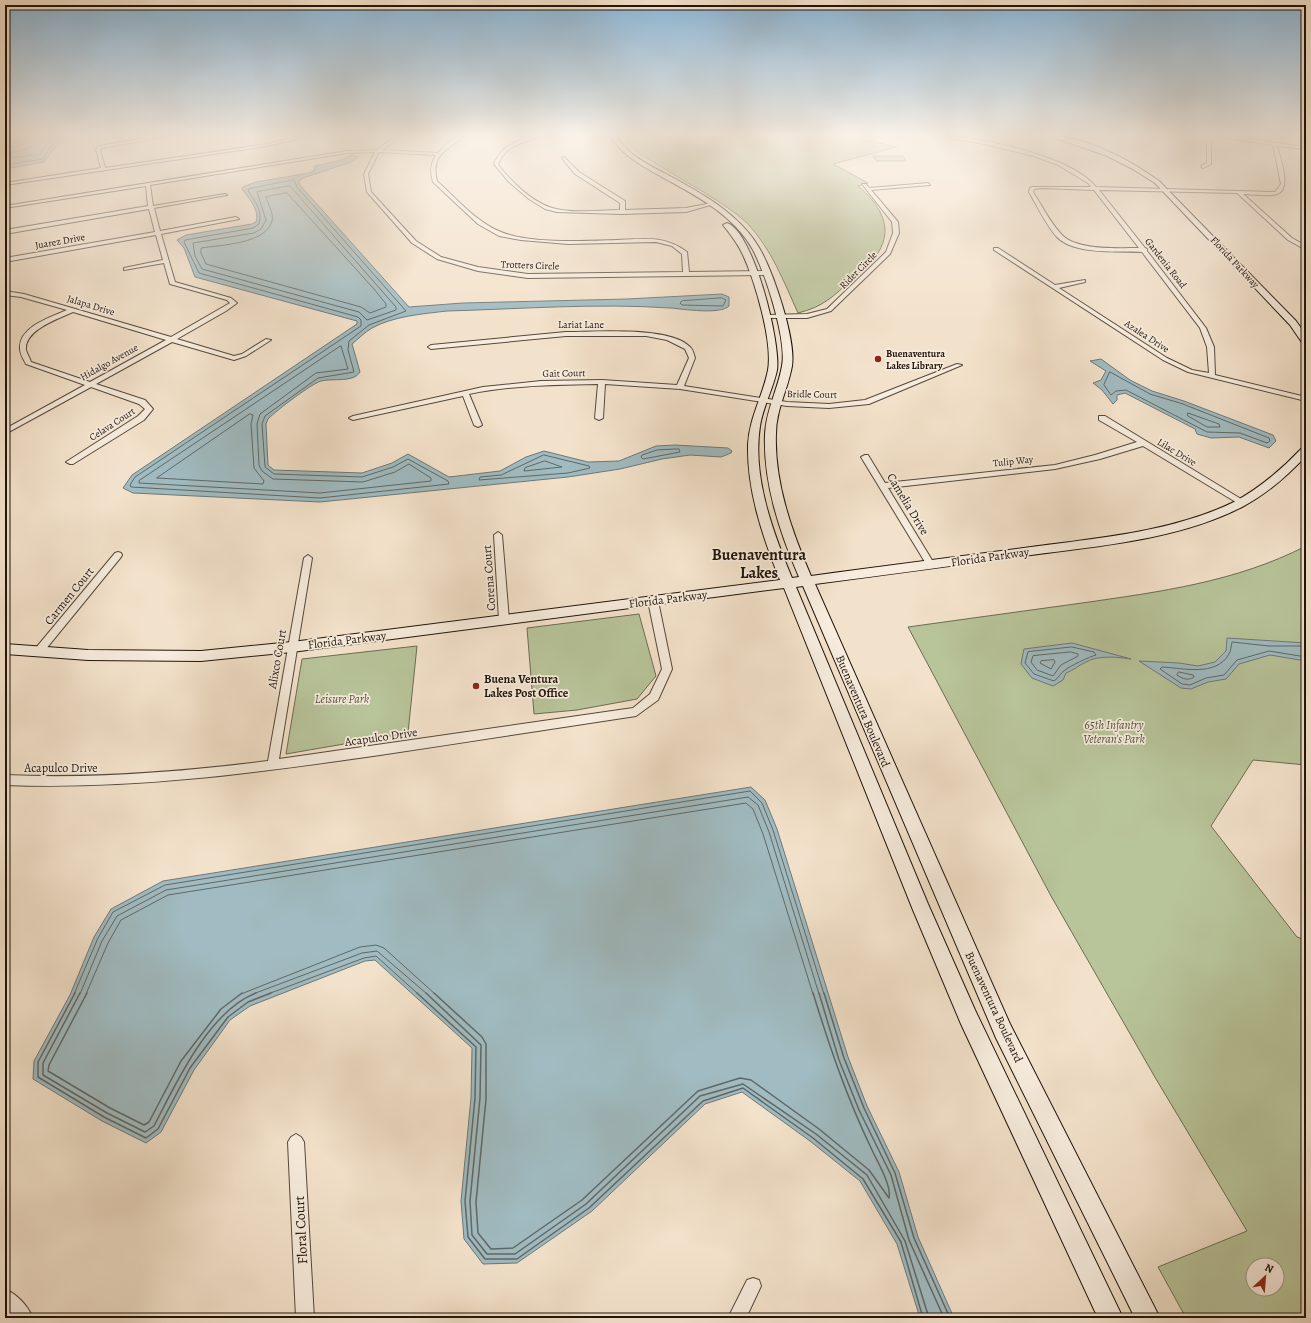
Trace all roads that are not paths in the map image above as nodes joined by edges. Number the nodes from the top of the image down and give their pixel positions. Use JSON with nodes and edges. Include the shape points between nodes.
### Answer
{"nodes":[{"id":1,"x":63,"y":198,"type":"edge"},
{"id":2,"x":150,"y":198,"type":"edge"},
{"id":3,"x":209,"y":198,"type":"edge"},
{"id":4,"x":374,"y":198,"type":"edge"},
{"id":5,"x":453,"y":198,"type":"edge"},
{"id":6,"x":532,"y":198,"type":"edge"},
{"id":7,"x":616,"y":198,"type":"edge"},
{"id":8,"x":695,"y":198,"type":"edge"},
{"id":9,"x":697,"y":198,"type":"edge"},
{"id":10,"x":875,"y":198,"type":"edge"},
{"id":11,"x":1035,"y":198,"type":"edge"},
{"id":12,"x":1104,"y":198,"type":"edge"},
{"id":13,"x":1173,"y":198,"type":"edge"},
{"id":14,"x":1244,"y":198,"type":"edge"},
{"id":15,"x":708,"y":205,"type":"junction"},
{"id":16,"x":5,"y":207,"type":"edge"},
{"id":17,"x":151,"y":208,"type":"junction"},
{"id":18,"x":622,"y":212,"type":"junction"},
{"id":19,"x":236,"y":219,"type":"dead end"},
{"id":20,"x":5,"y":232,"type":"edge"},
{"id":21,"x":159,"y":232,"type":"junction"},
{"id":22,"x":1306,"y":248,"type":"edge"},
{"id":23,"x":996,"y":249,"type":"dead end"},
{"id":24,"x":1145,"y":250,"type":"junction"},
{"id":25,"x":5,"y":260,"type":"edge"},
{"id":26,"x":166,"y":261,"type":"junction"},
{"id":27,"x":126,"y":269,"type":"dead end"},
{"id":28,"x":686,"y":273,"type":"junction"},
{"id":29,"x":753,"y":273,"type":"junction"},
{"id":30,"x":766,"y":273,"type":"junction"},
{"id":31,"x":1083,"y":281,"type":"dead end"},
{"id":32,"x":1054,"y":286,"type":"junction"},
{"id":33,"x":5,"y":293,"type":"edge"},
{"id":34,"x":72,"y":310,"type":"junction"},
{"id":35,"x":779,"y":316,"type":"junction"},
{"id":36,"x":766,"y":317,"type":"junction"},
{"id":37,"x":1293,"y":324,"type":"junction"},
{"id":38,"x":1304,"y":324,"type":"dead end"},
{"id":39,"x":170,"y":340,"type":"junction"},
{"id":40,"x":268,"y":340,"type":"dead end"},
{"id":41,"x":1306,"y":342,"type":"edge"},
{"id":42,"x":431,"y":347,"type":"dead end"},
{"id":43,"x":959,"y":365,"type":"dead end"},
{"id":44,"x":1212,"y":376,"type":"junction"},
{"id":45,"x":602,"y":382,"type":"junction"},
{"id":46,"x":90,"y":384,"type":"junction"},
{"id":47,"x":680,"y":387,"type":"junction"},
{"id":48,"x":465,"y":393,"type":"junction"},
{"id":49,"x":1306,"y":399,"type":"edge"},
{"id":50,"x":761,"y":400,"type":"junction"},
{"id":51,"x":777,"y":403,"type":"junction"},
{"id":52,"x":353,"y":418,"type":"dead end"},
{"id":53,"x":599,"y":418,"type":"dead end"},
{"id":54,"x":1102,"y":418,"type":"dead end"},
{"id":55,"x":478,"y":425,"type":"dead end"},
{"id":56,"x":5,"y":432,"type":"edge"},
{"id":57,"x":1143,"y":443,"type":"junction"},
{"id":58,"x":1306,"y":450,"type":"edge"},
{"id":59,"x":865,"y":457,"type":"dead end"},
{"id":60,"x":70,"y":462,"type":"dead end"},
{"id":61,"x":883,"y":486,"type":"junction"},
{"id":62,"x":1242,"y":502,"type":"junction"},
{"id":63,"x":498,"y":535,"type":"dead end"},
{"id":64,"x":118,"y":554,"type":"dead end"},
{"id":65,"x":308,"y":558,"type":"dead end"},
{"id":66,"x":930,"y":565,"type":"junction"},
{"id":67,"x":806,"y":581,"type":"junction"},
{"id":68,"x":788,"y":583,"type":"junction"},
{"id":69,"x":653,"y":601,"type":"junction"},
{"id":70,"x":504,"y":620,"type":"junction"},
{"id":71,"x":292,"y":647,"type":"junction"},
{"id":72,"x":5,"y":649,"type":"edge"},
{"id":73,"x":38,"y":652,"type":"junction"},
{"id":74,"x":273,"y":765,"type":"junction"},
{"id":75,"x":5,"y":780,"type":"edge"},
{"id":76,"x":296,"y":1142,"type":"dead end"},
{"id":77,"x":753,"y":1286,"type":"dead end"},
{"id":78,"x":5,"y":1298,"type":"edge"},
{"id":79,"x":24,"y":1318,"type":"edge"},
{"id":80,"x":305,"y":1318,"type":"edge"},
{"id":81,"x":737,"y":1318,"type":"edge"},
{"id":82,"x":1111,"y":1318,"type":"edge"},
{"id":83,"x":1148,"y":1318,"type":"edge"}],
"edges":[{"from":1,"to":16,"type":"street"},
{"from":2,"to":17,"type":"street"},
{"from":3,"to":17,"type":"street"},
{"from":4,"to":28,"type":"street","name":"Trotters Circle","via":[[414,242],[439,258],[478,269],[528,276]]},
{"from":5,"to":28,"type":"street","via":[[488,229],[509,237],[543,242],[656,240],[674,245],[685,253]]},
{"from":6,"to":18,"type":"street","via":[[553,210]]},
{"from":7,"to":18,"type":"street","via":[[623,202]]},
{"from":8,"to":15,"type":"main road","name":"Buenaventura Boulevard"},
{"from":9,"to":15,"type":"main road","name":"Buenaventura Boulevard"},
{"from":10,"to":35,"type":"street","name":"Rider Circle","via":[[895,222],[896,233],[888,253],[830,310],[807,316]]},
{"from":11,"to":24,"type":"street","via":[[1059,236],[1065,241],[1095,248]]},
{"from":12,"to":24,"type":"street","name":"Gardenia Road"},
{"from":13,"to":37,"type":"main road","name":"Florida Parkway"},
{"from":14,"to":22,"type":"street","via":[[1290,239]]},
{"from":15,"to":18,"type":"street","via":[[686,210]]},
{"from":15,"to":29,"type":"main road","name":"Buenaventura Boulevard","via":[[734,234],[748,256]]},
{"from":15,"to":30,"type":"main road","name":"Buenaventura Boulevard","via":[[729,217],[750,238]]},
{"from":17,"to":20,"type":"street"},
{"from":17,"to":21,"type":"street"},
{"from":19,"to":21,"type":"street","name":"Juarez Drive"},
{"from":21,"to":25,"type":"street","name":"Juarez Drive"},
{"from":21,"to":26,"type":"street"},
{"from":23,"to":32,"type":"street","name":"Azalea Drive"},
{"from":24,"to":44,"type":"street","name":"Gardenia Road","via":[[1209,338],[1214,358]]},
{"from":26,"to":27,"type":"street"},
{"from":26,"to":39,"type":"street","name":"Hidalgo Avenue","via":[[172,283],[230,299],[234,303]]},
{"from":28,"to":29,"type":"street","name":"Trotters Circle"},
{"from":29,"to":30,"type":"street","name":"Trotters Circle"},
{"from":29,"to":36,"type":"main road","name":"Buenaventura Boulevard"},
{"from":30,"to":35,"type":"main road","name":"Buenaventura Boulevard"},
{"from":31,"to":32,"type":"street"},
{"from":32,"to":44,"type":"street","name":"Azalea Drive","via":[[1165,359],[1190,371]]},
{"from":33,"to":34,"type":"street","name":"Jalapa Drive","via":[[22,295]]},
{"from":34,"to":39,"type":"street","name":"Jalapa Drive"},
{"from":34,"to":46,"type":"street","via":[[38,326],[26,336],[23,348],[28,363]]},
{"from":35,"to":36,"type":"street","name":"Rider Circle"},
{"from":35,"to":51,"type":"main road","name":"Buenaventura Boulevard","via":[[788,347],[789,362]]},
{"from":36,"to":50,"type":"main road","name":"Buenaventura Boulevard","via":[[774,348],[774,360],[772,373]]},
{"from":37,"to":38,"type":"main road"},
{"from":37,"to":41,"type":"main road","name":"Florida Parkway"},
{"from":39,"to":40,"type":"street","name":"Jalapa Drive","via":[[234,358],[244,355]]},
{"from":39,"to":46,"type":"street","name":"Hidalgo Avenue"},
{"from":42,"to":47,"type":"street","name":"Lariat Lane","via":[[566,334],[646,334],[669,338],[688,348],[692,358]]},
{"from":43,"to":51,"type":"street","name":"Bridle Court","via":[[866,402],[829,406]]},
{"from":44,"to":49,"type":"street","name":"Azalea Drive"},
{"from":45,"to":47,"type":"street","name":"Gait Court"},
{"from":45,"to":48,"type":"street","name":"Gait Court","via":[[541,383]]},
{"from":45,"to":53,"type":"street"},
{"from":46,"to":56,"type":"street","name":"Hidalgo Avenue"},
{"from":46,"to":60,"type":"street","name":"Celava Court","via":[[142,402],[149,409],[141,418]]},
{"from":47,"to":50,"type":"street","name":"Gait Court"},
{"from":48,"to":52,"type":"street","name":"Gait Court"},
{"from":48,"to":55,"type":"street"},
{"from":50,"to":51,"type":"street","name":"Gait Court"},
{"from":50,"to":68,"type":"main road","name":"Buenaventura Boulevard","via":[[754,434],[759,492],[770,539]]},
{"from":51,"to":67,"type":"main road","name":"Buenaventura Boulevard","via":[[772,419],[772,458],[776,484],[790,541]]},
{"from":54,"to":57,"type":"street","name":"Lilac Drive"},
{"from":57,"to":61,"type":"street","name":"Tulip Way","via":[[1055,467]]},
{"from":57,"to":62,"type":"street","name":"Lilac Drive"},
{"from":58,"to":62,"type":"main road","name":"Florida Parkway","via":[[1278,480]]},
{"from":59,"to":61,"type":"street","name":"Camelia Drive"},
{"from":61,"to":66,"type":"street","name":"Camelia Drive"},
{"from":62,"to":66,"type":"main road","name":"Florida Parkway","via":[[1205,519],[1167,530],[1101,542]]},
{"from":63,"to":70,"type":"street","name":"Corena Court"},
{"from":64,"to":73,"type":"street","name":"Carmen Court"},
{"from":65,"to":71,"type":"street","name":"Alixco Court"},
{"from":66,"to":67,"type":"main road","name":"Florida Parkway"},
{"from":67,"to":68,"type":"main road","name":"Florida Parkway"},
{"from":67,"to":83,"type":"main road","name":"Buenaventura Boulevard","via":[[1003,1031]]},
{"from":68,"to":69,"type":"main road","name":"Florida Parkway"},
{"from":68,"to":82,"type":"main road","name":"Buenaventura Boulevard","via":[[968,1017]]},
{"from":69,"to":70,"type":"main road","name":"Florida Parkway"},
{"from":69,"to":74,"type":"street","name":"Acapulco Drive","via":[[667,669],[654,698],[636,712]]},
{"from":70,"to":71,"type":"main road","name":"Florida Parkway"},
{"from":71,"to":73,"type":"main road","name":"Florida Parkway","via":[[201,656]]},
{"from":71,"to":74,"type":"street","name":"Alixco Court"},
{"from":72,"to":73,"type":"main road","name":"Florida Parkway"},
{"from":74,"to":75,"type":"street","name":"Acapulco Drive","via":[[164,778],[49,783]]},
{"from":76,"to":80,"type":"street","name":"Floral Court"},
{"from":77,"to":81,"type":"street"},
{"from":78,"to":79,"type":"street"}]}
